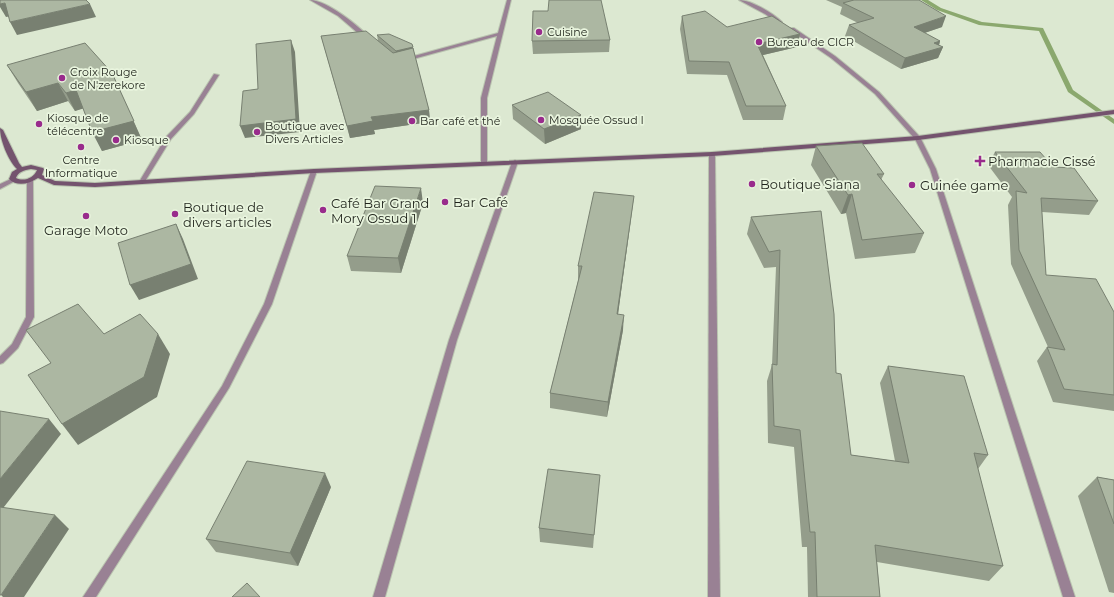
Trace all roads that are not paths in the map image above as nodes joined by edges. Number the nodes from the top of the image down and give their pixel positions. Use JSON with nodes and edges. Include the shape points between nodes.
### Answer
{"nodes":[{"id":1,"x":312,"y":0,"type":"edge"},
{"id":2,"x":509,"y":0,"type":"edge"},
{"id":3,"x":741,"y":0,"type":"edge"},
{"id":4,"x":500,"y":34,"type":"junction"},
{"id":5,"x":373,"y":44,"type":"edge"},
{"id":6,"x":403,"y":60,"type":"edge"},
{"id":7,"x":216,"y":76,"type":"dead end"},
{"id":8,"x":1114,"y":112,"type":"edge"},
{"id":9,"x":0,"y":130,"type":"edge"},
{"id":10,"x":918,"y":138,"type":"junction"},
{"id":11,"x":712,"y":154,"type":"junction"},
{"id":12,"x":515,"y":162,"type":"junction"},
{"id":13,"x":484,"y":163,"type":"junction"},
{"id":14,"x":21,"y":169,"type":"junction"},
{"id":15,"x":314,"y":171,"type":"junction"},
{"id":16,"x":38,"y":176,"type":"junction"},
{"id":17,"x":13,"y":180,"type":"junction"},
{"id":18,"x":30,"y":180,"type":"junction"},
{"id":19,"x":142,"y":182,"type":"junction"},
{"id":20,"x":0,"y":187,"type":"edge"},
{"id":21,"x":0,"y":361,"type":"edge"},
{"id":22,"x":89,"y":597,"type":"edge"},
{"id":23,"x":379,"y":597,"type":"edge"},
{"id":24,"x":714,"y":597,"type":"edge"},
{"id":25,"x":1069,"y":597,"type":"edge"}],
"edges":[{"from":1,"to":5,"type":"street","via":[[340,15]]},
{"from":2,"to":4,"type":"street"},
{"from":3,"to":10,"type":"street","via":[[767,13],[833,57],[877,93]]},
{"from":4,"to":6,"type":"street"},
{"from":4,"to":13,"type":"street","via":[[484,98]]},
{"from":7,"to":19,"type":"street","via":[[192,113],[168,138]]},
{"from":8,"to":10,"type":"street"},
{"from":9,"to":14,"type":"street","via":[[16,164]]},
{"from":10,"to":11,"type":"street"},
{"from":10,"to":25,"type":"street","via":[[932,169]]},
{"from":11,"to":12,"type":"street"},
{"from":11,"to":24,"type":"street"},
{"from":12,"to":13,"type":"street"},
{"from":12,"to":23,"type":"street","via":[[452,340]]},
{"from":13,"to":15,"type":"street"},
{"from":14,"to":16,"type":"street","via":[[38,167],[41,171]]},
{"from":14,"to":17,"type":"street","via":[[12,176]]},
{"from":15,"to":19,"type":"street"},
{"from":15,"to":22,"type":"street","via":[[268,304],[225,388]]},
{"from":16,"to":18,"type":"street"},
{"from":16,"to":19,"type":"street","via":[[54,183],[95,185]]},
{"from":17,"to":18,"type":"street"},
{"from":17,"to":20,"type":"street"},
{"from":18,"to":21,"type":"street","via":[[30,317],[15,346]]}]}
